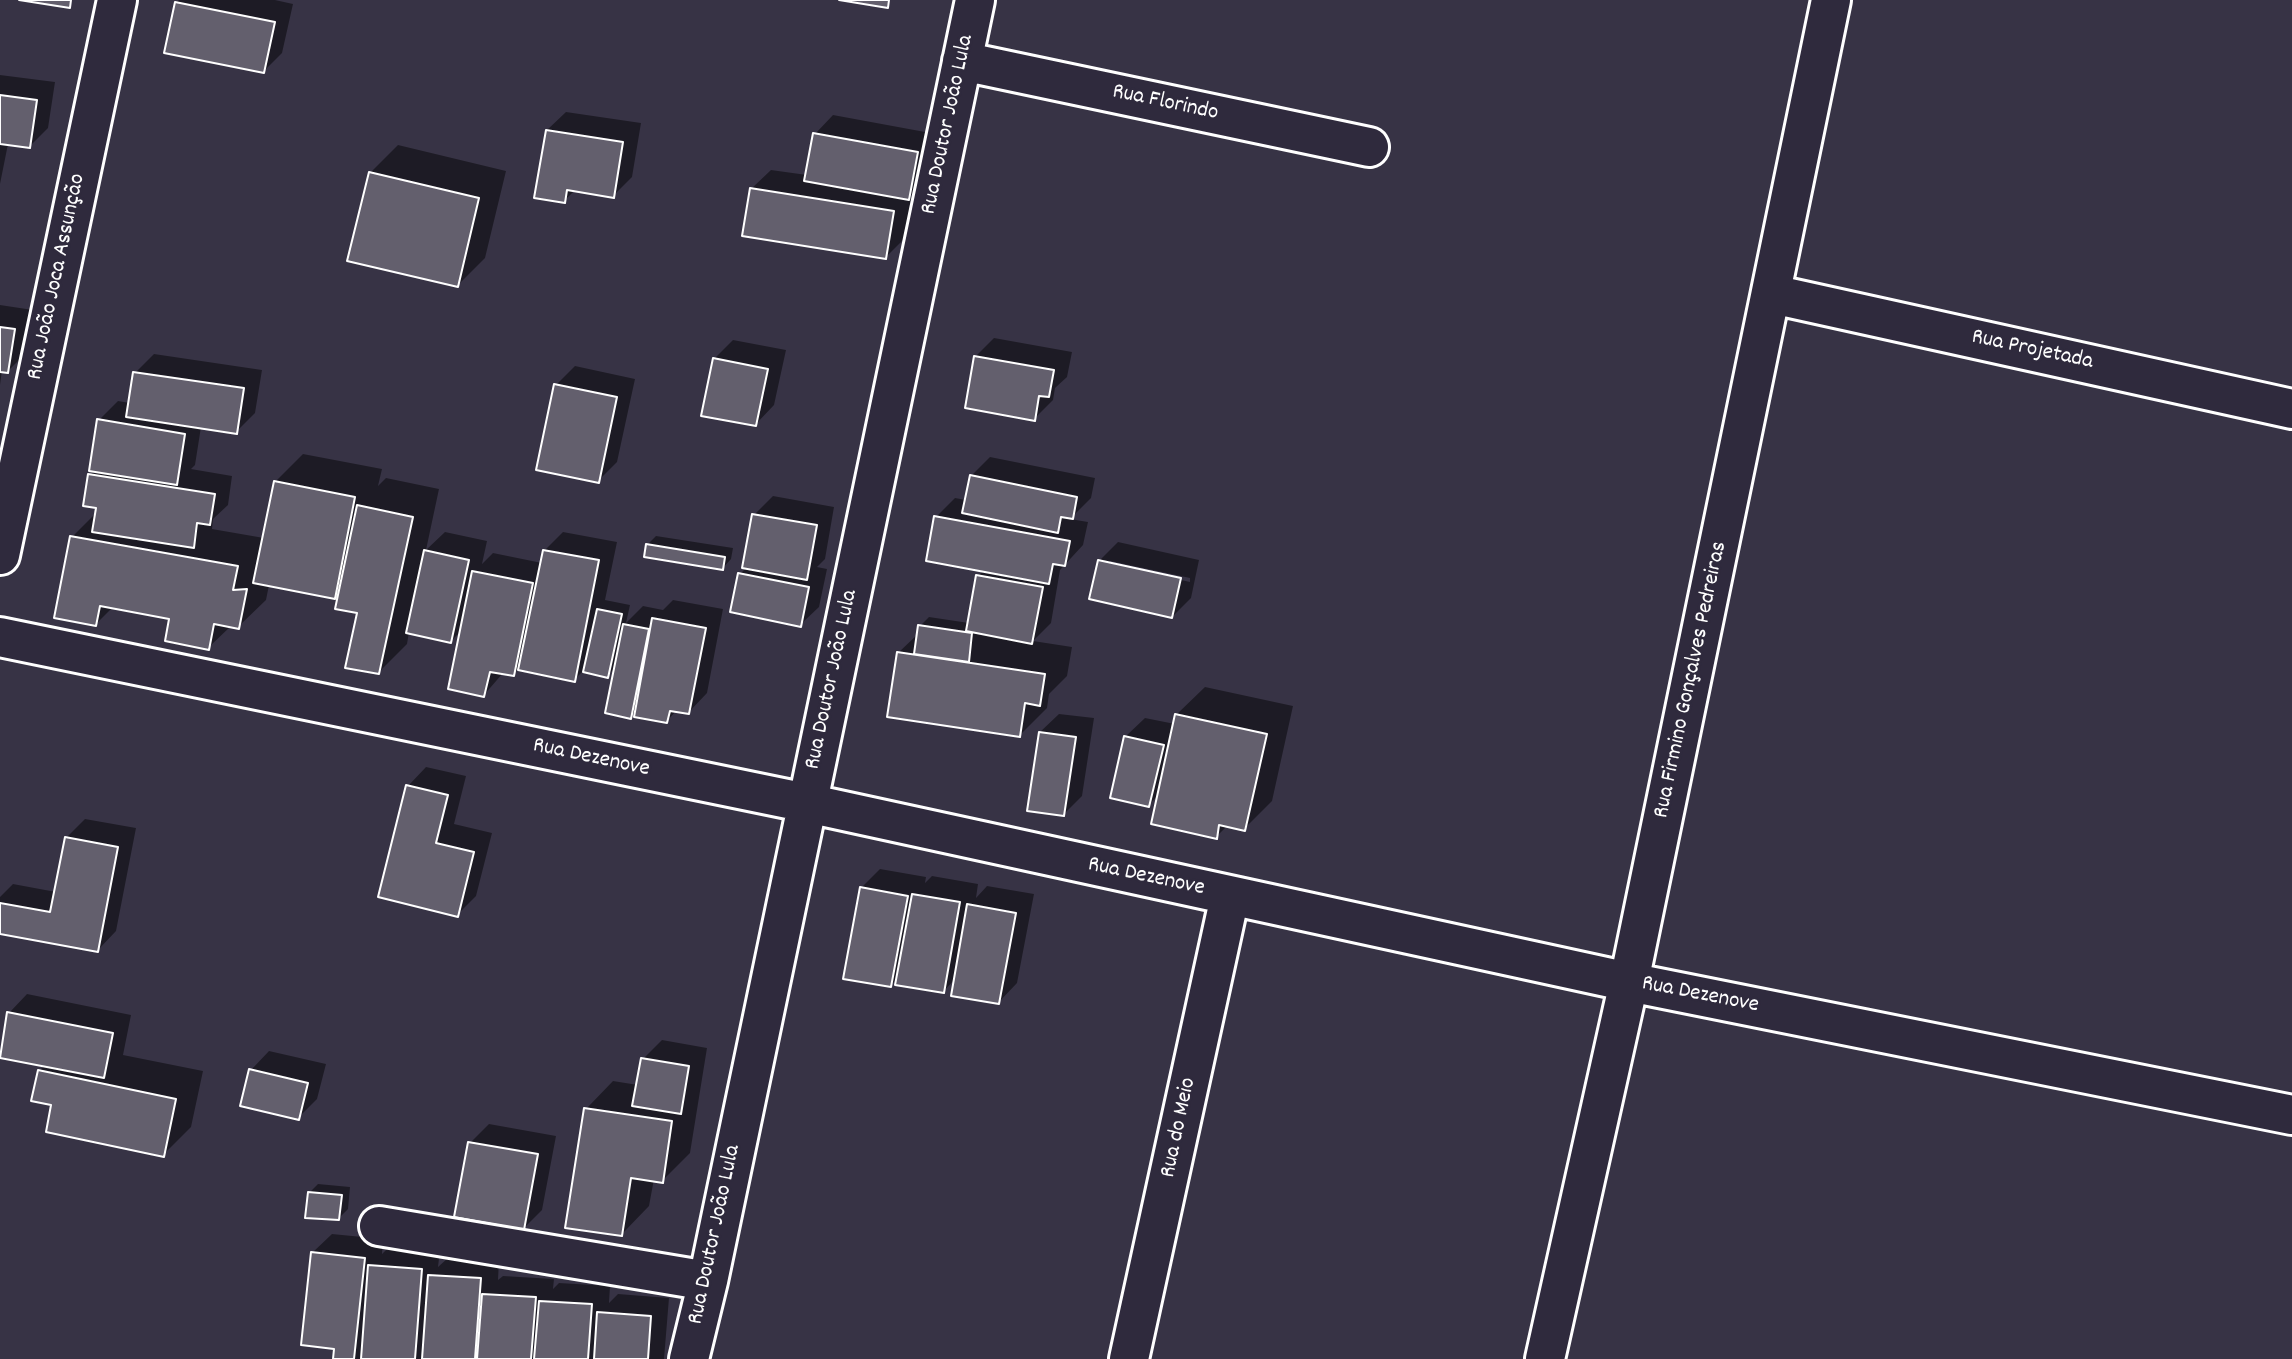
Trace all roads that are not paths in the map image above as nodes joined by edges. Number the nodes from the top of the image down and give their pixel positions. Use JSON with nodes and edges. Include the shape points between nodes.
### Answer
{"nodes":[{"id":1,"x":117,"y":0,"type":"edge"},
{"id":2,"x":975,"y":0,"type":"edge"},
{"id":3,"x":1832,"y":0,"type":"edge"},
{"id":4,"x":962,"y":61,"type":"junction"},
{"id":5,"x":1369,"y":147,"type":"dead end"},
{"id":6,"x":1772,"y":294,"type":"junction"},
{"id":7,"x":2292,"y":409,"type":"edge"},
{"id":8,"x":0,"y":555,"type":"edge"},
{"id":9,"x":0,"y":638,"type":"edge"},
{"id":10,"x":807,"y":803,"type":"junction"},
{"id":11,"x":1230,"y":896,"type":"junction"},
{"id":12,"x":1629,"y":982,"type":"junction"},
{"id":13,"x":2292,"y":1115,"type":"edge"},
{"id":14,"x":379,"y":1226,"type":"dead end"},
{"id":15,"x":708,"y":1282,"type":"junction"},
{"id":16,"x":689,"y":1359,"type":"edge"},
{"id":17,"x":1129,"y":1359,"type":"edge"},
{"id":18,"x":1545,"y":1359,"type":"edge"}],
"edges":[{"from":1,"to":8,"type":"street","name":"Rua João Joca Assunção"},
{"from":2,"to":4,"type":"street","name":"Rua Doutor João Lula"},
{"from":3,"to":6,"type":"street","name":"Rua Firmino Gonçalves Pedreiras"},
{"from":4,"to":5,"type":"street","name":"Rua Florindo"},
{"from":4,"to":10,"type":"street","name":"Rua Doutor João Lula"},
{"from":6,"to":7,"type":"street","name":"Rua Projetada"},
{"from":6,"to":12,"type":"street","name":"Rua Firmino Gonçalves Pedreiras"},
{"from":9,"to":10,"type":"street","name":"Rua Dezenove"},
{"from":10,"to":11,"type":"street","name":"Rua Dezenove"},
{"from":10,"to":15,"type":"street","name":"Rua Doutor João Lula"},
{"from":11,"to":12,"type":"street","name":"Rua Dezenove"},
{"from":11,"to":17,"type":"street","name":"Rua do Meio"},
{"from":12,"to":13,"type":"street","name":"Rua Dezenove"},
{"from":12,"to":18,"type":"street","name":"Rua Firmino Gonçalves Pedreiras"},
{"from":14,"to":15,"type":"street"},
{"from":15,"to":16,"type":"street","name":"Rua Doutor João Lula"}]}
